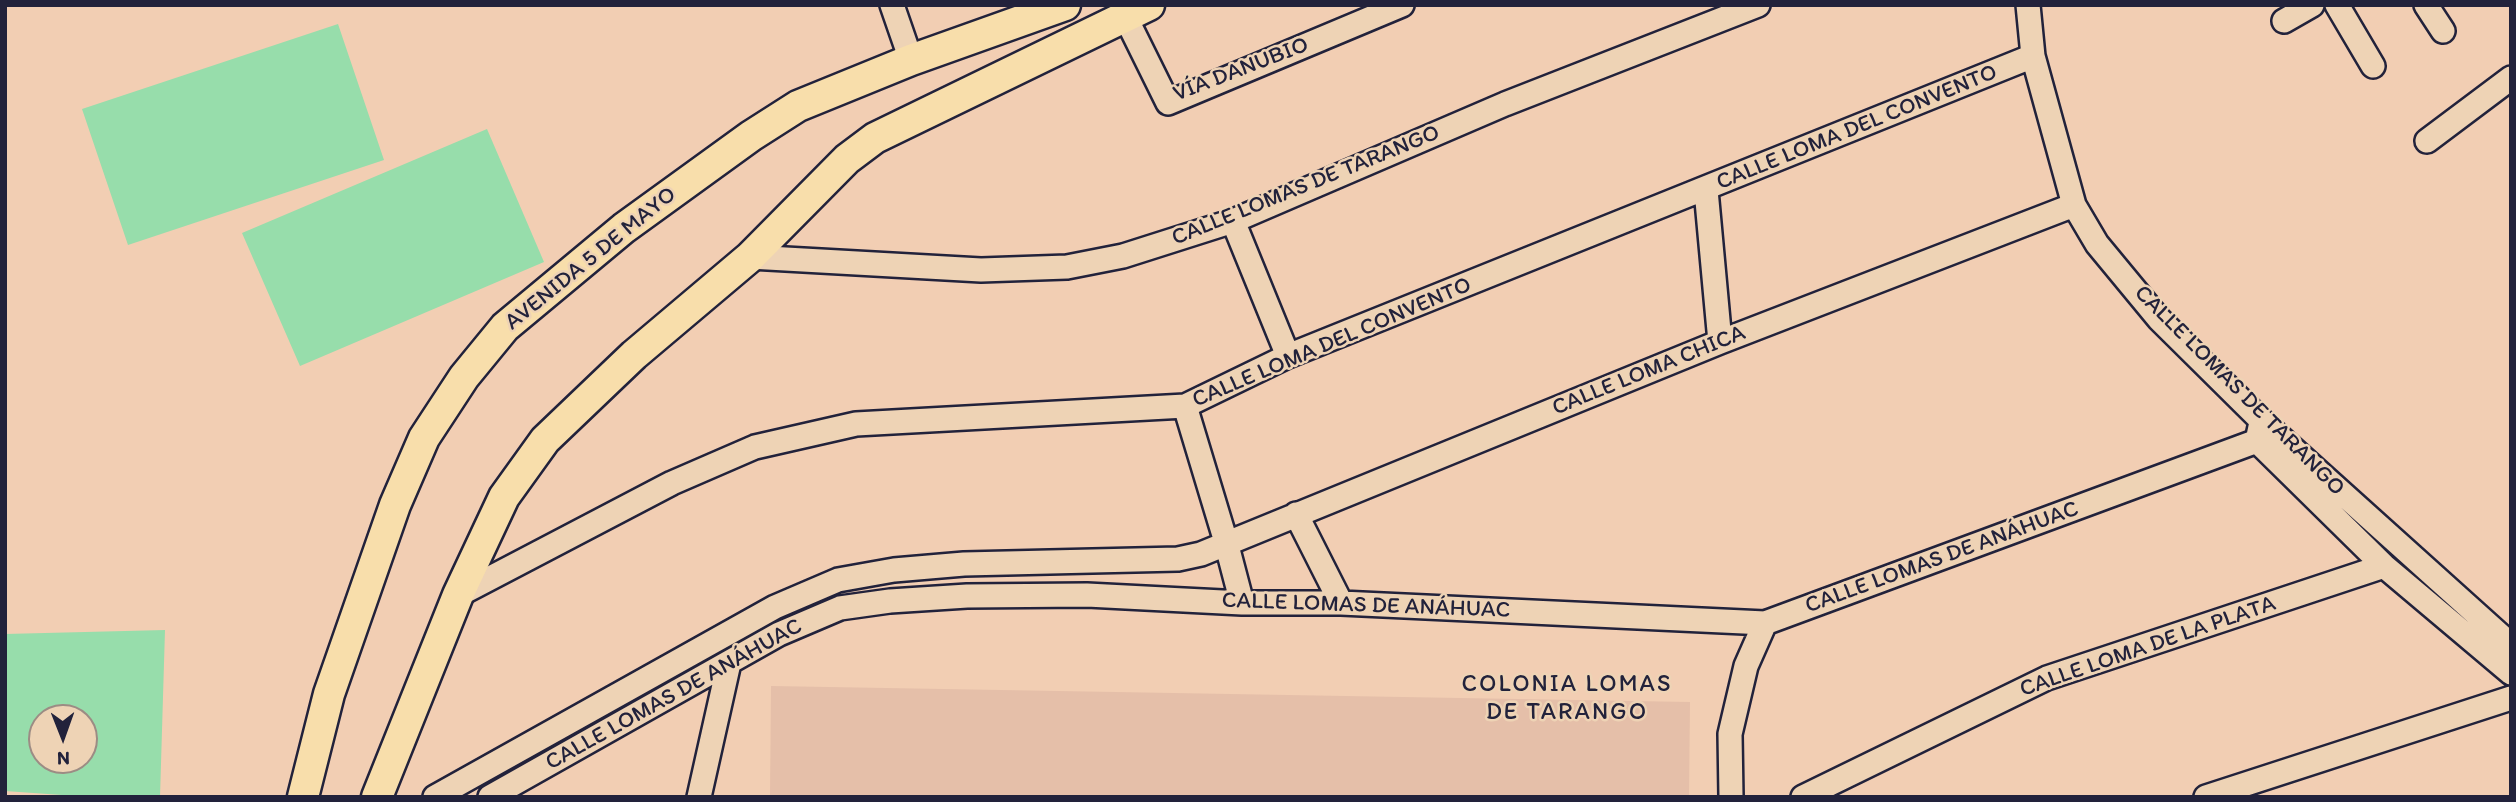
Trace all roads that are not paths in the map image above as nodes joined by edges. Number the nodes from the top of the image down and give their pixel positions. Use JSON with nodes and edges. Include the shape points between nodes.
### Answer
{"nodes":[{"id":1,"x":892,"y":5,"type":"edge"},
{"id":2,"x":1065,"y":5,"type":"edge"},
{"id":3,"x":1402,"y":5,"type":"edge"},
{"id":4,"x":1758,"y":5,"type":"edge"},
{"id":5,"x":2028,"y":5,"type":"edge"},
{"id":6,"x":2337,"y":5,"type":"edge"},
{"id":7,"x":2426,"y":5,"type":"edge"},
{"id":8,"x":1137,"y":11,"type":"edge"},
{"id":9,"x":2443,"y":31,"type":"dead end"},
{"id":10,"x":2033,"y":56,"type":"junction"},
{"id":11,"x":911,"y":60,"type":"junction"},
{"id":12,"x":2373,"y":66,"type":"dead end"},
{"id":13,"x":2511,"y":78,"type":"edge"},
{"id":14,"x":2427,"y":141,"type":"dead end"},
{"id":15,"x":1706,"y":190,"type":"junction"},
{"id":16,"x":2074,"y":205,"type":"junction"},
{"id":17,"x":1233,"y":220,"type":"junction"},
{"id":18,"x":750,"y":257,"type":"junction"},
{"id":19,"x":1720,"y":342,"type":"junction"},
{"id":20,"x":1288,"y":356,"type":"junction"},
{"id":21,"x":1185,"y":406,"type":"junction"},
{"id":22,"x":2260,"y":431,"type":"junction"},
{"id":23,"x":1296,"y":514,"type":"junction"},
{"id":24,"x":1226,"y":542,"type":"junction"},
{"id":25,"x":2384,"y":566,"type":"junction"},
{"id":26,"x":458,"y":595,"type":"junction"},
{"id":27,"x":1242,"y":603,"type":"junction"},
{"id":28,"x":1341,"y":603,"type":"junction"},
{"id":29,"x":1765,"y":623,"type":"junction"},
{"id":30,"x":2511,"y":645,"type":"edge"},
{"id":31,"x":729,"y":663,"type":"junction"},
{"id":32,"x":2511,"y":673,"type":"edge"},
{"id":33,"x":2511,"y":698,"type":"edge"},
{"id":34,"x":303,"y":797,"type":"edge"},
{"id":35,"x":377,"y":797,"type":"edge"},
{"id":36,"x":435,"y":797,"type":"edge"},
{"id":37,"x":490,"y":797,"type":"edge"},
{"id":38,"x":699,"y":797,"type":"edge"},
{"id":39,"x":1731,"y":797,"type":"edge"},
{"id":40,"x":1803,"y":797,"type":"edge"},
{"id":41,"x":2206,"y":797,"type":"edge"}],
"edges":[{"from":1,"to":11,"type":"street"},
{"from":2,"to":11,"type":"main road","name":"AVENIDA 5 DE MAYO"},
{"from":3,"to":8,"type":"street","name":"VÍA DANUBIO","via":[[1168,103]]},
{"from":4,"to":17,"type":"street","name":"CALLE LOMAS DE TARANGO","via":[[1505,104]]},
{"from":5,"to":10,"type":"street","name":"CALLE LOMAS DE TARANGO"},
{"from":6,"to":12,"type":"street"},
{"from":7,"to":9,"type":"street"},
{"from":8,"to":18,"type":"main road","via":[[875,138],[822,181]]},
{"from":10,"to":15,"type":"street","name":"CALLE LOMA DEL CONVENTO"},
{"from":10,"to":16,"type":"street","name":"CALLE LOMAS DE TARANGO"},
{"from":11,"to":34,"type":"main road","name":"AVENIDA 5 DE MAYO","via":[[798,106],[763,129],[624,228],[505,327],[464,377],[424,438],[395,505],[329,694]]},
{"from":13,"to":14,"type":"street"},
{"from":15,"to":19,"type":"street"},
{"from":15,"to":20,"type":"street","name":"CALLE LOMA DEL CONVENTO"},
{"from":16,"to":19,"type":"street","name":"CALLE LOMA CHICA"},
{"from":16,"to":22,"type":"street","name":"CALLE LOMAS DE TARANGO","via":[[2097,244]]},
{"from":17,"to":18,"type":"street","name":"CALLE LOMAS DE TARANGO","via":[[1122,256],[1067,267],[981,270]]},
{"from":17,"to":20,"type":"street"},
{"from":18,"to":26,"type":"main road","via":[[634,355],[545,440],[503,497]]},
{"from":19,"to":23,"type":"street","name":"CALLE LOMA CHICA"},
{"from":20,"to":21,"type":"street","name":"CALLE LOMA DEL CONVENTO"},
{"from":21,"to":24,"type":"street"},
{"from":21,"to":26,"type":"street","name":"CALLE LOMA DEL CONVENTO","via":[[856,424],[755,447],[672,482]]},
{"from":22,"to":25,"type":"street"},
{"from":22,"to":29,"type":"street","name":"CALLE LOMAS DE ANÁHUAC"},
{"from":22,"to":30,"type":"street","name":"CALLE LOMAS DE TARANGO"},
{"from":23,"to":24,"type":"street","name":"CALLE LOMA CHICA"},
{"from":23,"to":28,"type":"street"},
{"from":24,"to":27,"type":"street"},
{"from":24,"to":36,"type":"street","name":"CALLE LOMAS DE ANÁHUAC","via":[[1178,559],[964,564],[838,580],[775,607]]},
{"from":25,"to":32,"type":"street"},
{"from":25,"to":40,"type":"street","name":"CALLE LOMA DE LA PLATA","via":[[2047,678]]},
{"from":26,"to":35,"type":"main road"},
{"from":27,"to":28,"type":"street","name":"CALLE LOMAS DE ANÁHUAC"},
{"from":27,"to":31,"type":"street","name":"CALLE LOMAS DE ANÁHUAC","via":[[1087,595],[890,601],[840,608],[779,634]]},
{"from":28,"to":29,"type":"street","name":"CALLE LOMAS DE ANÁHUAC"},
{"from":29,"to":39,"type":"street","via":[[1746,666],[1730,734]]},
{"from":31,"to":37,"type":"street","name":"CALLE LOMAS DE ANÁHUAC"},
{"from":31,"to":38,"type":"street"},
{"from":33,"to":41,"type":"street"}]}
